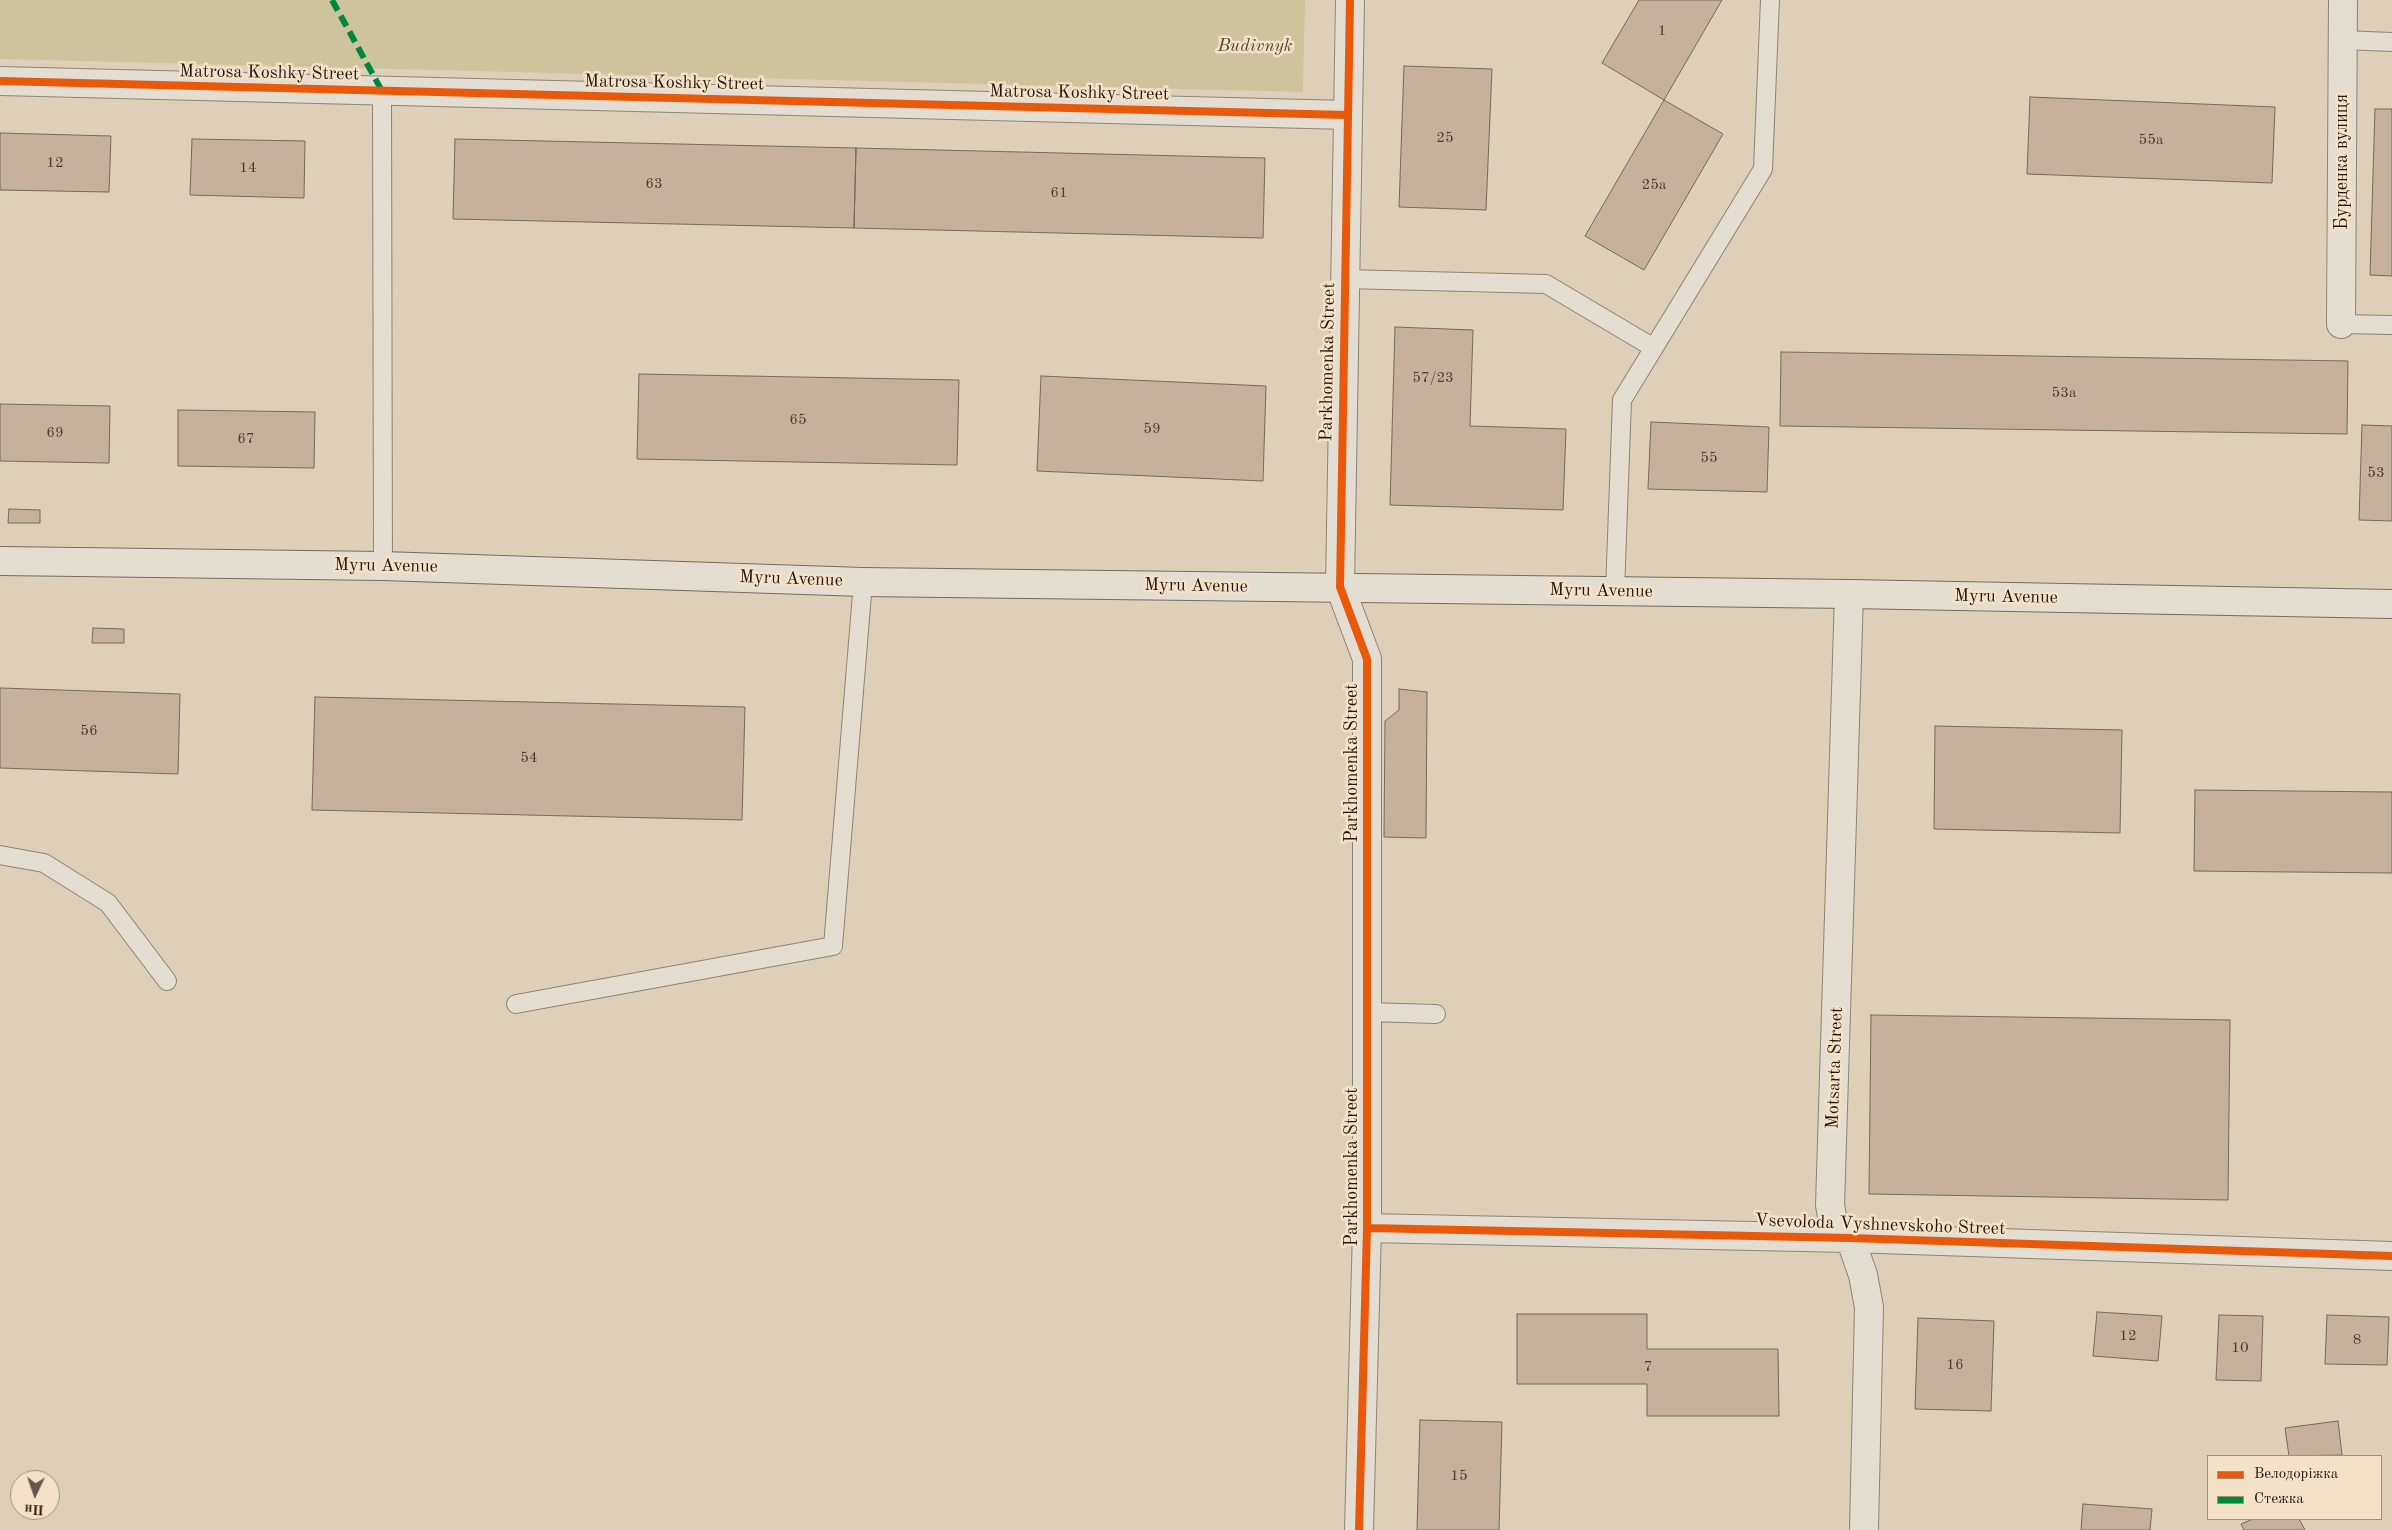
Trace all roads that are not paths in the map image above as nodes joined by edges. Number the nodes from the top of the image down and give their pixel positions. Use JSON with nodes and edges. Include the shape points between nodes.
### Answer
{"nodes":[{"id":1,"x":1350,"y":0,"type":"edge"},
{"id":2,"x":1770,"y":0,"type":"edge"},
{"id":3,"x":2344,"y":0,"type":"edge"},
{"id":4,"x":2343,"y":40,"type":"junction"},
{"id":5,"x":2392,"y":42,"type":"edge"},
{"id":6,"x":0,"y":81,"type":"edge"},
{"id":7,"x":382,"y":91,"type":"junction"},
{"id":8,"x":1347,"y":115,"type":"junction"},
{"id":9,"x":1345,"y":278,"type":"junction"},
{"id":10,"x":2341,"y":324,"type":"joint"},
{"id":11,"x":2392,"y":325,"type":"edge"},
{"id":12,"x":1654,"y":348,"type":"junction"},
{"id":13,"x":0,"y":561,"type":"edge"},
{"id":14,"x":383,"y":566,"type":"junction"},
{"id":15,"x":863,"y":582,"type":"junction"},
{"id":16,"x":1340,"y":587,"type":"junction"},
{"id":17,"x":1615,"y":591,"type":"junction"},
{"id":18,"x":1849,"y":594,"type":"junction"},
{"id":19,"x":2392,"y":604,"type":"edge"},
{"id":20,"x":0,"y":855,"type":"edge"},
{"id":21,"x":167,"y":981,"type":"dead end"},
{"id":22,"x":516,"y":1004,"type":"dead end"},
{"id":23,"x":1367,"y":1012,"type":"junction"},
{"id":24,"x":1436,"y":1014,"type":"dead end"},
{"id":25,"x":1367,"y":1228,"type":"junction"},
{"id":26,"x":1850,"y":1238,"type":"junction"},
{"id":27,"x":2392,"y":1256,"type":"edge"},
{"id":28,"x":1359,"y":1530,"type":"edge"},
{"id":29,"x":1864,"y":1530,"type":"edge"}],
"edges":[{"from":1,"to":8,"type":"street","name":"Parkhomenka Street"},
{"from":2,"to":12,"type":"lane","via":[[1763,170]]},
{"from":3,"to":4,"type":"street","name":"Бурденка вулиця"},
{"from":4,"to":5,"type":"lane"},
{"from":4,"to":10,"type":"street","name":"Бурденка вулиця"},
{"from":6,"to":7,"type":"street","name":"Matrosa Koshky Street"},
{"from":7,"to":8,"type":"street","name":"Matrosa Koshky Street"},
{"from":7,"to":14,"type":"lane"},
{"from":8,"to":9,"type":"street","name":"Parkhomenka Street"},
{"from":9,"to":12,"type":"lane","via":[[1546,284]]},
{"from":9,"to":16,"type":"street","name":"Parkhomenka Street"},
{"from":10,"to":11,"type":"lane"},
{"from":12,"to":17,"type":"lane","via":[[1622,400]]},
{"from":13,"to":14,"type":"street","name":"Myru Avenue"},
{"from":14,"to":15,"type":"street","name":"Myru Avenue"},
{"from":15,"to":16,"type":"street","name":"Myru Avenue"},
{"from":15,"to":22,"type":"lane","via":[[833,946]]},
{"from":16,"to":17,"type":"street","name":"Myru Avenue"},
{"from":16,"to":23,"type":"street","name":"Parkhomenka Street","via":[[1367,659]]},
{"from":17,"to":18,"type":"street","name":"Myru Avenue"},
{"from":18,"to":19,"type":"street","name":"Myru Avenue"},
{"from":18,"to":26,"type":"street","name":"Motsarta Street","via":[[1830,1205],[1834,1227]]},
{"from":20,"to":21,"type":"lane","via":[[44,863],[108,903]]},
{"from":23,"to":24,"type":"lane"},
{"from":23,"to":25,"type":"street","name":"Parkhomenka Street"},
{"from":25,"to":26,"type":"street","name":"Vsevoloda Vyshnevskoho Street"},
{"from":25,"to":28,"type":"street","name":"Parkhomenka Street"},
{"from":26,"to":27,"type":"street","name":"Vsevoloda Vyshnevskoho Street"},
{"from":26,"to":29,"type":"street","name":"Motsarta Street","via":[[1869,1307]]}]}
